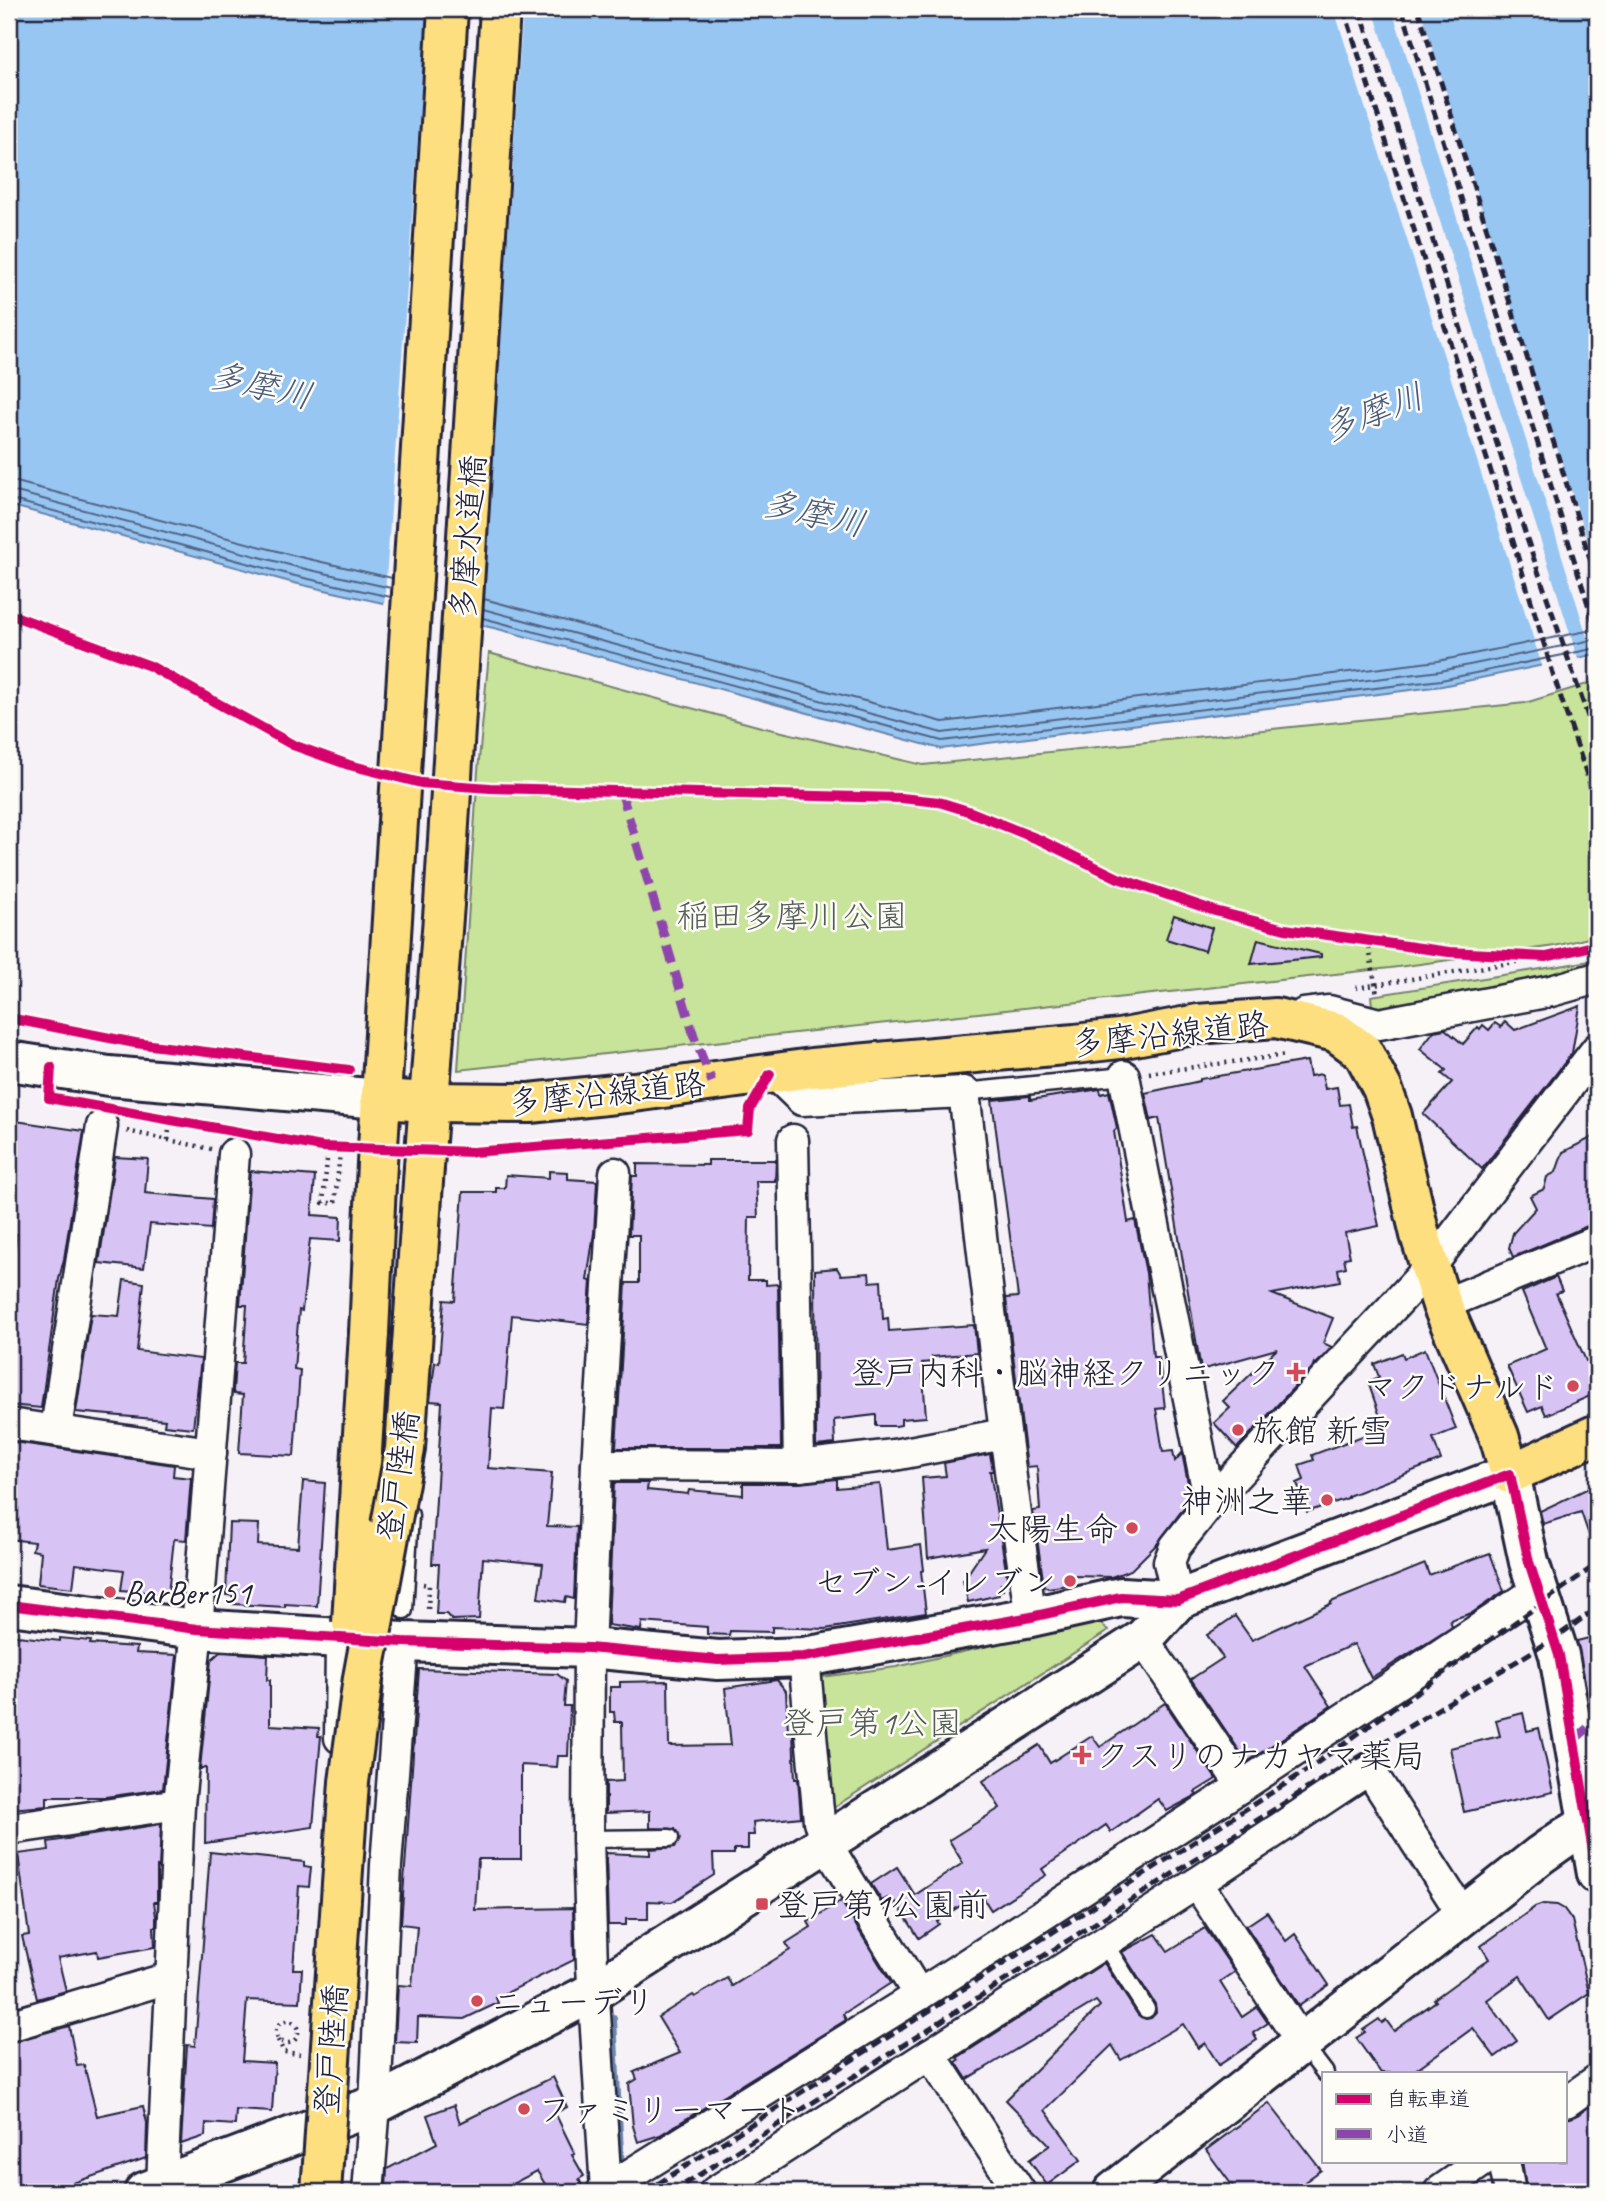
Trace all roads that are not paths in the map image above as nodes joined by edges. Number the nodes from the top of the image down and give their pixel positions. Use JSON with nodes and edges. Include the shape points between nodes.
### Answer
{"nodes":[{"id":1,"x":448,"y":9,"type":"edge"},
{"id":2,"x":500,"y":9,"type":"edge"},
{"id":3,"x":1597,"y":978,"type":"edge"},
{"id":4,"x":1276,"y":1018,"type":"junction"},
{"id":5,"x":1597,"y":1049,"type":"edge"},
{"id":6,"x":9,"y":1061,"type":"edge"},
{"id":7,"x":770,"y":1074,"type":"junction"},
{"id":8,"x":1124,"y":1076,"type":"joint"},
{"id":9,"x":964,"y":1091,"type":"junction"},
{"id":10,"x":380,"y":1099,"type":"junction"},
{"id":11,"x":429,"y":1102,"type":"junction"},
{"id":12,"x":102,"y":1126,"type":"road end"},
{"id":13,"x":793,"y":1140,"type":"dead end"},
{"id":14,"x":234,"y":1154,"type":"road end"},
{"id":15,"x":615,"y":1173,"type":"dead end"},
{"id":16,"x":428,"y":1222,"type":"dead end"},
{"id":17,"x":1597,"y":1241,"type":"edge"},
{"id":18,"x":1430,"y":1267,"type":"junction"},
{"id":19,"x":1442,"y":1305,"type":"junction"},
{"id":20,"x":9,"y":1424,"type":"edge"},
{"id":21,"x":56,"y":1429,"type":"junction"},
{"id":22,"x":1004,"y":1434,"type":"junction"},
{"id":23,"x":1597,"y":1434,"type":"edge"},
{"id":24,"x":211,"y":1453,"type":"junction"},
{"id":25,"x":597,"y":1465,"type":"junction"},
{"id":26,"x":799,"y":1466,"type":"junction"},
{"id":27,"x":1510,"y":1474,"type":"junction"},
{"id":28,"x":1210,"y":1503,"type":"junction"},
{"id":29,"x":1538,"y":1590,"type":"junction"},
{"id":30,"x":1178,"y":1600,"type":"junction"},
{"id":31,"x":9,"y":1605,"type":"edge"},
{"id":32,"x":1031,"y":1616,"type":"junction"},
{"id":33,"x":197,"y":1629,"type":"junction"},
{"id":34,"x":403,"y":1630,"type":"junction"},
{"id":35,"x":341,"y":1639,"type":"junction"},
{"id":36,"x":1143,"y":1639,"type":"junction"},
{"id":37,"x":589,"y":1648,"type":"junction"},
{"id":38,"x":804,"y":1657,"type":"junction"},
{"id":39,"x":1586,"y":1730,"type":"edge"},
{"id":40,"x":349,"y":1782,"type":"junction"},
{"id":41,"x":1242,"y":1786,"type":"junction"},
{"id":42,"x":179,"y":1804,"type":"junction"},
{"id":43,"x":1593,"y":1821,"type":"edge"},
{"id":44,"x":9,"y":1829,"type":"edge"},
{"id":45,"x":670,"y":1838,"type":"dead end"},
{"id":46,"x":588,"y":1839,"type":"junction"},
{"id":47,"x":825,"y":1842,"type":"junction"},
{"id":48,"x":1597,"y":1874,"type":"edge"},
{"id":49,"x":1197,"y":1884,"type":"junction"},
{"id":50,"x":1463,"y":1915,"type":"junction"},
{"id":51,"x":1104,"y":1943,"type":"junction"},
{"id":52,"x":172,"y":1977,"type":"junction"},
{"id":53,"x":593,"y":1992,"type":"junction"},
{"id":54,"x":919,"y":1995,"type":"junction"},
{"id":55,"x":1146,"y":2008,"type":"dead end"},
{"id":56,"x":9,"y":2026,"type":"edge"},
{"id":57,"x":1302,"y":2043,"type":"junction"},
{"id":58,"x":930,"y":2054,"type":"junction"},
{"id":59,"x":1324,"y":2072,"type":"edge"},
{"id":60,"x":1597,"y":2080,"type":"edge"},
{"id":61,"x":1568,"y":2101,"type":"edge"},
{"id":62,"x":375,"y":2105,"type":"junction"},
{"id":63,"x":320,"y":2124,"type":"junction"},
{"id":64,"x":1482,"y":2162,"type":"edge"},
{"id":65,"x":1504,"y":2162,"type":"edge"},
{"id":66,"x":613,"y":2185,"type":"edge"},
{"id":67,"x":153,"y":2189,"type":"edge"},
{"id":68,"x":314,"y":2192,"type":"edge"},
{"id":69,"x":321,"y":2192,"type":"edge"},
{"id":70,"x":368,"y":2192,"type":"edge"},
{"id":71,"x":715,"y":2192,"type":"edge"},
{"id":72,"x":1020,"y":2192,"type":"edge"},
{"id":73,"x":1113,"y":2192,"type":"edge"},
{"id":74,"x":1439,"y":2192,"type":"edge"},
{"id":75,"x":1510,"y":2192,"type":"edge"}],
"edges":[{"from":1,"to":10,"type":"main road","name":"多摩水道橋"},
{"from":2,"to":11,"type":"main road","name":"多摩水道橋"},
{"from":3,"to":4,"type":"street","via":[[1379,1024],[1329,1010]]},
{"from":4,"to":7,"type":"main road","name":"多摩沿線道路","via":[[1198,1024],[1075,1044]]},
{"from":4,"to":18,"type":"main road","name":"多摩沿線道路","via":[[1336,1032],[1368,1060],[1392,1116]]},
{"from":5,"to":18,"type":"street"},
{"from":6,"to":10,"type":"street","via":[[109,1076]]},
{"from":7,"to":9,"type":"street","via":[[802,1100]]},
{"from":7,"to":11,"type":"main road","name":"多摩沿線道路","via":[[530,1102]]},
{"from":8,"to":9,"type":"lane"},
{"from":8,"to":28,"type":"street"},
{"from":9,"to":22,"type":"street"},
{"from":10,"to":11,"type":"main road","name":"多摩沿線道路"},
{"from":10,"to":40,"type":"main road","name":"登戸陸橋","bridge":true,"via":[[351,1153]]},
{"from":11,"to":40,"type":"main road","name":"登戸陸橋","bridge":true,"via":[[405,1449]]},
{"from":12,"to":21,"type":"street"},
{"from":13,"to":26,"type":"street"},
{"from":14,"to":24,"type":"street"},
{"from":15,"to":25,"type":"street"},
{"from":16,"to":34,"type":"lane"},
{"from":17,"to":19,"type":"street"},
{"from":18,"to":19,"type":"main road","name":"多摩沿線道路"},
{"from":18,"to":28,"type":"street"},
{"from":19,"to":27,"type":"main road","name":"多摩沿線道路","via":[[1499,1436]]},
{"from":20,"to":21,"type":"street"},
{"from":21,"to":24,"type":"street"},
{"from":22,"to":26,"type":"street","via":[[894,1455]]},
{"from":22,"to":32,"type":"street"},
{"from":23,"to":27,"type":"main road"},
{"from":24,"to":33,"type":"street"},
{"from":25,"to":26,"type":"street"},
{"from":25,"to":37,"type":"street"},
{"from":27,"to":29,"type":"street"},
{"from":27,"to":30,"type":"street"},
{"from":28,"to":30,"type":"street","via":[[1175,1546],[1169,1562]]},
{"from":29,"to":39,"type":"street"},
{"from":29,"to":41,"type":"street"},
{"from":30,"to":32,"type":"street","via":[[1121,1597]]},
{"from":30,"to":36,"type":"street"},
{"from":31,"to":33,"type":"street"},
{"from":32,"to":38,"type":"street"},
{"from":33,"to":35,"type":"street"},
{"from":33,"to":42,"type":"street"},
{"from":34,"to":35,"type":"street"},
{"from":34,"to":37,"type":"street"},
{"from":34,"to":62,"type":"street"},
{"from":35,"to":63,"type":"street","via":[[339,1773]]},
{"from":36,"to":41,"type":"street"},
{"from":36,"to":47,"type":"street"},
{"from":37,"to":38,"type":"street","via":[[718,1660]]},
{"from":37,"to":46,"type":"street"},
{"from":38,"to":47,"type":"street","via":[[819,1821]]},
{"from":39,"to":43,"type":"street"},
{"from":40,"to":69,"type":"main road","name":"登戸陸橋","bridge":true},
{"from":41,"to":54,"type":"street"},
{"from":42,"to":44,"type":"street"},
{"from":42,"to":52,"type":"street"},
{"from":43,"to":48,"type":"street"},
{"from":43,"to":50,"type":"street","via":[[1540,1855]]},
{"from":45,"to":46,"type":"lane"},
{"from":46,"to":53,"type":"street"},
{"from":47,"to":53,"type":"street"},
{"from":47,"to":54,"type":"street"},
{"from":49,"to":50,"type":"street","via":[[1369,1769]]},
{"from":49,"to":51,"type":"street"},
{"from":49,"to":57,"type":"street"},
{"from":50,"to":57,"type":"street"},
{"from":51,"to":55,"type":"lane"},
{"from":51,"to":58,"type":"street"},
{"from":52,"to":56,"type":"street"},
{"from":52,"to":67,"type":"street"},
{"from":53,"to":62,"type":"street"},
{"from":53,"to":66,"type":"street"},
{"from":54,"to":66,"type":"street"},
{"from":57,"to":59,"type":"lane"},
{"from":57,"to":73,"type":"street"},
{"from":58,"to":71,"type":"street"},
{"from":58,"to":72,"type":"street"},
{"from":60,"to":61,"type":"street"},
{"from":62,"to":63,"type":"street"},
{"from":62,"to":70,"type":"street"},
{"from":63,"to":67,"type":"street"},
{"from":63,"to":68,"type":"street"},
{"from":64,"to":74,"type":"street"},
{"from":65,"to":75,"type":"street"}]}
